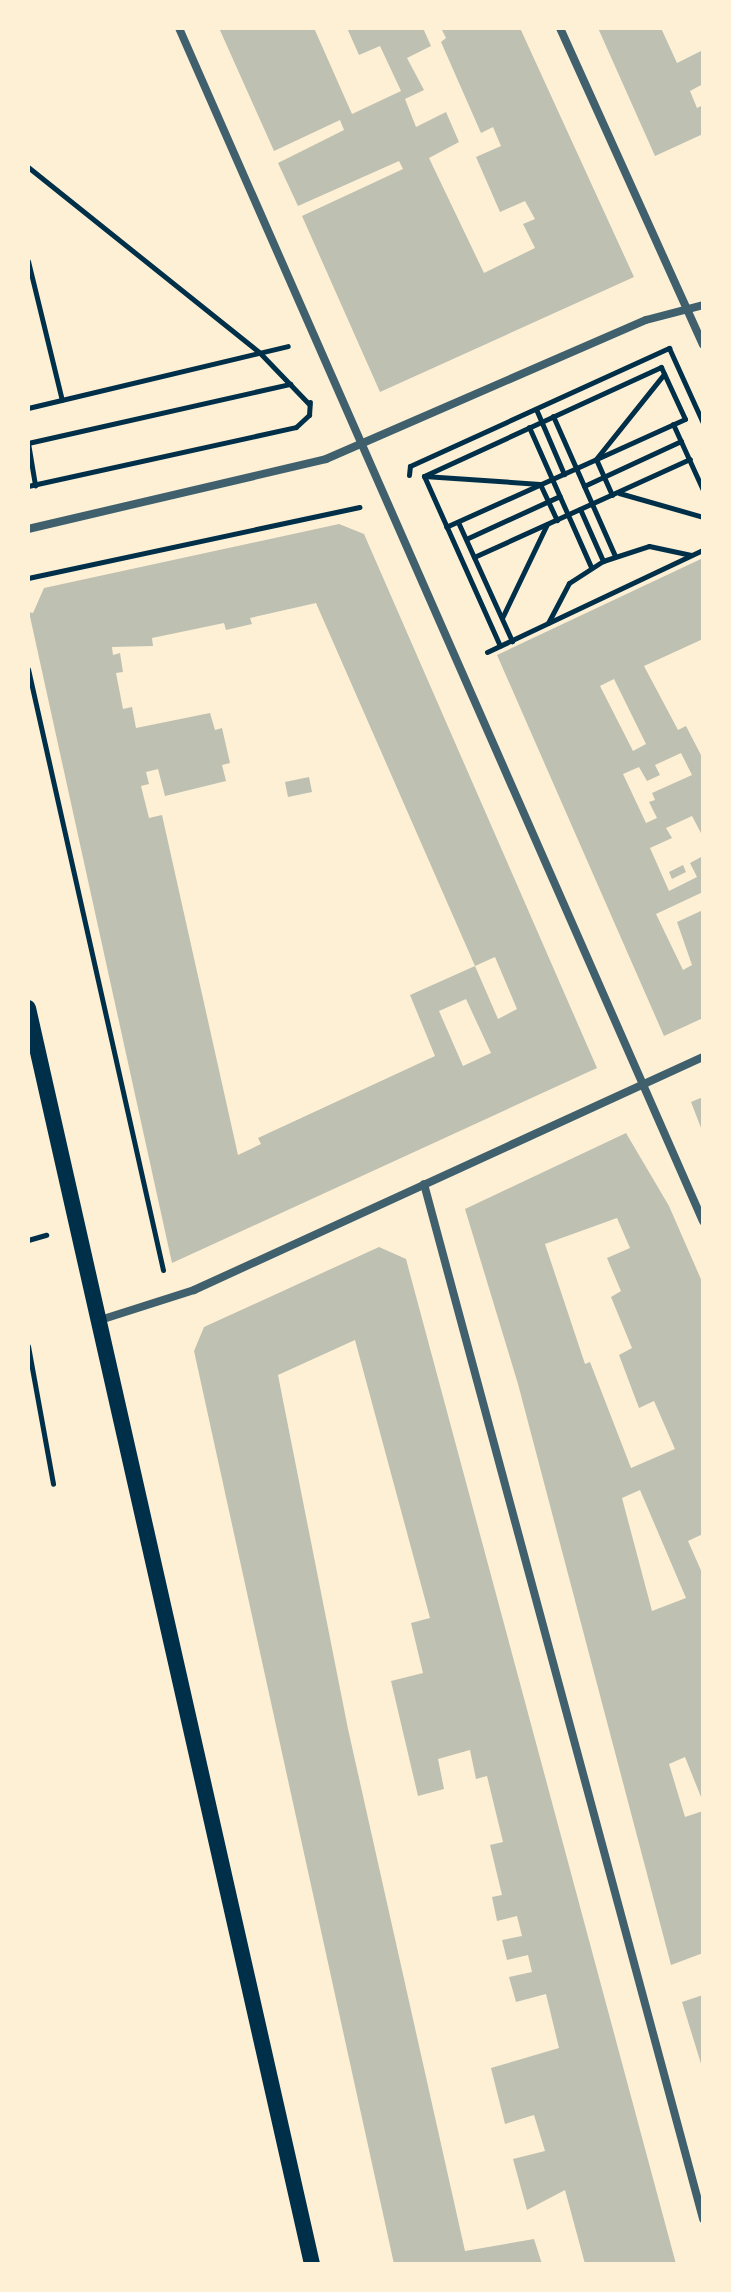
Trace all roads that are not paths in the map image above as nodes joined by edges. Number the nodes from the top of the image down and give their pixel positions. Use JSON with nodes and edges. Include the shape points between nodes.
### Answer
{"nodes":[{"id":1,"x":179,"y":28,"type":"edge"},
{"id":2,"x":560,"y":28,"type":"edge"},
{"id":3,"x":703,"y":305,"type":"edge"},
{"id":4,"x":688,"y":310,"type":"junction"},
{"id":5,"x":703,"y":344,"type":"edge"},
{"id":6,"x":364,"y":443,"type":"junction"},
{"id":7,"x":28,"y":529,"type":"edge"},
{"id":8,"x":28,"y":1008,"type":"edge"},
{"id":9,"x":703,"y":1057,"type":"edge"},
{"id":10,"x":642,"y":1084,"type":"junction"},
{"id":11,"x":424,"y":1184,"type":"junction"},
{"id":12,"x":703,"y":1221,"type":"edge"},
{"id":13,"x":96,"y":1322,"type":"junction"},
{"id":14,"x":703,"y":2219,"type":"edge"},
{"id":15,"x":312,"y":2264,"type":"edge"}],
"edges":[{"from":1,"to":6,"type":"street"},
{"from":2,"to":4,"type":"street"},
{"from":3,"to":4,"type":"street"},
{"from":4,"to":5,"type":"street"},
{"from":4,"to":6,"type":"street","via":[[646,320]]},
{"from":6,"to":7,"type":"street","via":[[326,459]]},
{"from":6,"to":10,"type":"street"},
{"from":8,"to":13,"type":"main road"},
{"from":9,"to":10,"type":"street"},
{"from":10,"to":11,"type":"street"},
{"from":10,"to":12,"type":"street"},
{"from":11,"to":13,"type":"street","via":[[194,1290]]},
{"from":11,"to":14,"type":"street"},
{"from":13,"to":15,"type":"main road"}]}
